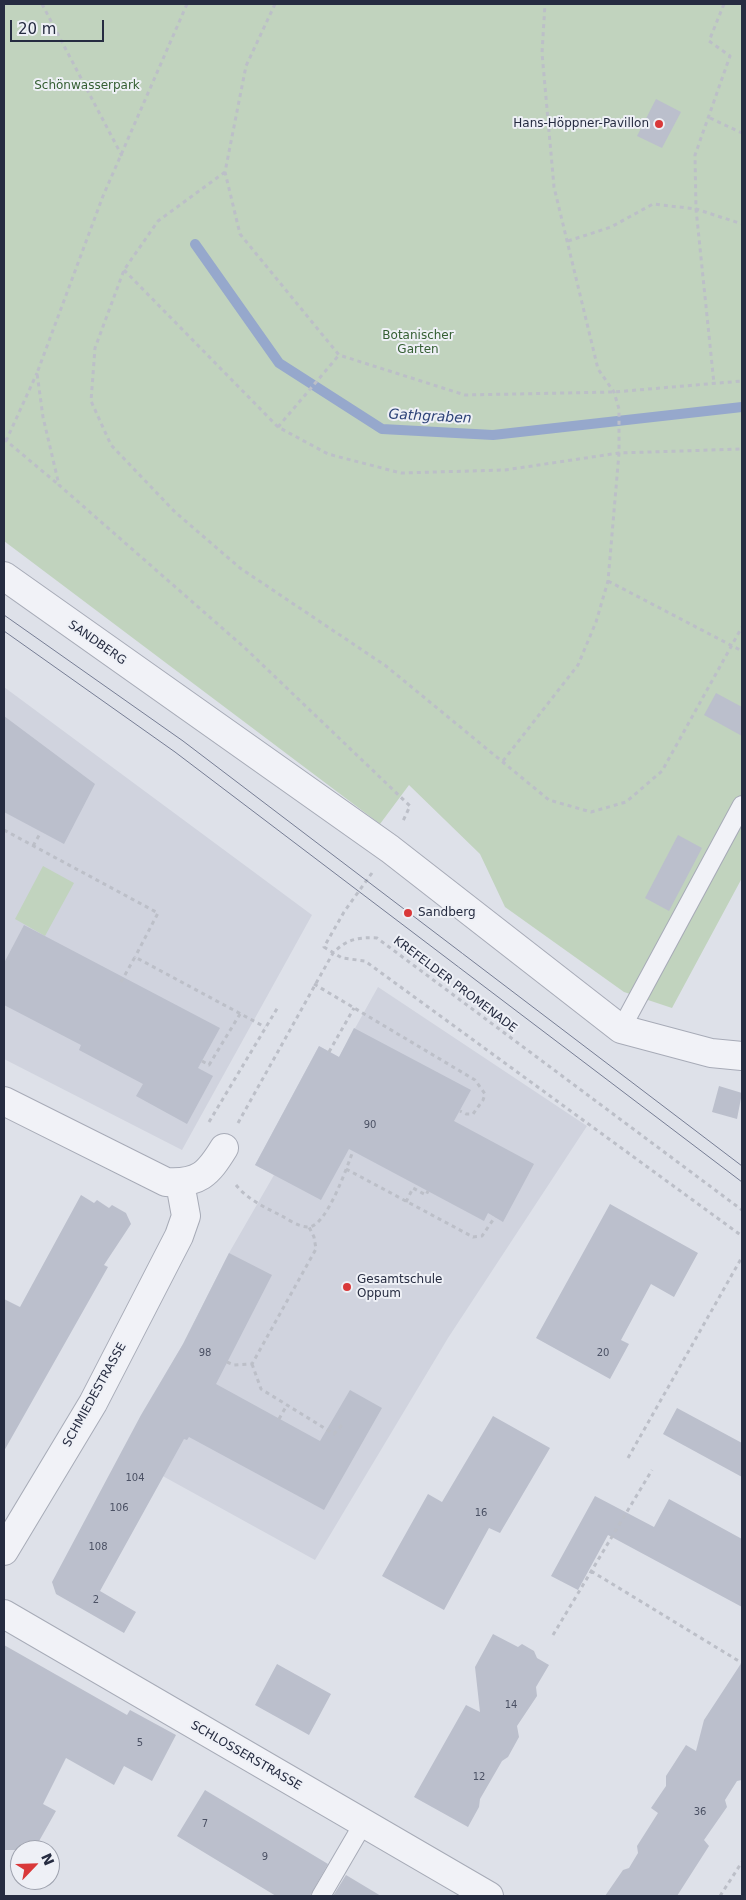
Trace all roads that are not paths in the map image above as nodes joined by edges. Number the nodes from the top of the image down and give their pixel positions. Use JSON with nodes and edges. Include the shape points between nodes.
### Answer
{"nodes":[{"id":1,"x":4,"y":576,"type":"edge"},
{"id":2,"x":742,"y":805,"type":"edge"},
{"id":3,"x":621,"y":1029,"type":"junction"},
{"id":4,"x":742,"y":1056,"type":"edge"},
{"id":5,"x":4,"y":1102,"type":"edge"},
{"id":6,"x":224,"y":1148,"type":"road end"},
{"id":7,"x":180,"y":1183,"type":"junction"},
{"id":8,"x":4,"y":1551,"type":"edge"},
{"id":9,"x":4,"y":1614,"type":"edge"},
{"id":10,"x":363,"y":1824,"type":"junction"},
{"id":11,"x":321,"y":1896,"type":"edge"},
{"id":12,"x":489,"y":1896,"type":"edge"}],
"edges":[{"from":1,"to":3,"type":"street","name":"SANDBERG","via":[[390,849]]},
{"from":2,"to":3,"type":"lane"},
{"from":3,"to":4,"type":"street","name":"SANDBERG","via":[[711,1054]]},
{"from":5,"to":7,"type":"street","via":[[166,1182]]},
{"from":6,"to":7,"type":"street","via":[[204,1175]]},
{"from":7,"to":8,"type":"street","name":"SCHMIEDESTRASSE","via":[[186,1216],[179,1236],[94,1403]]},
{"from":9,"to":10,"type":"street","name":"SCHLOSSERSTRASSE"},
{"from":10,"to":11,"type":"lane"},
{"from":10,"to":12,"type":"street","name":"SCHLOSSERSTRASSE"}]}
